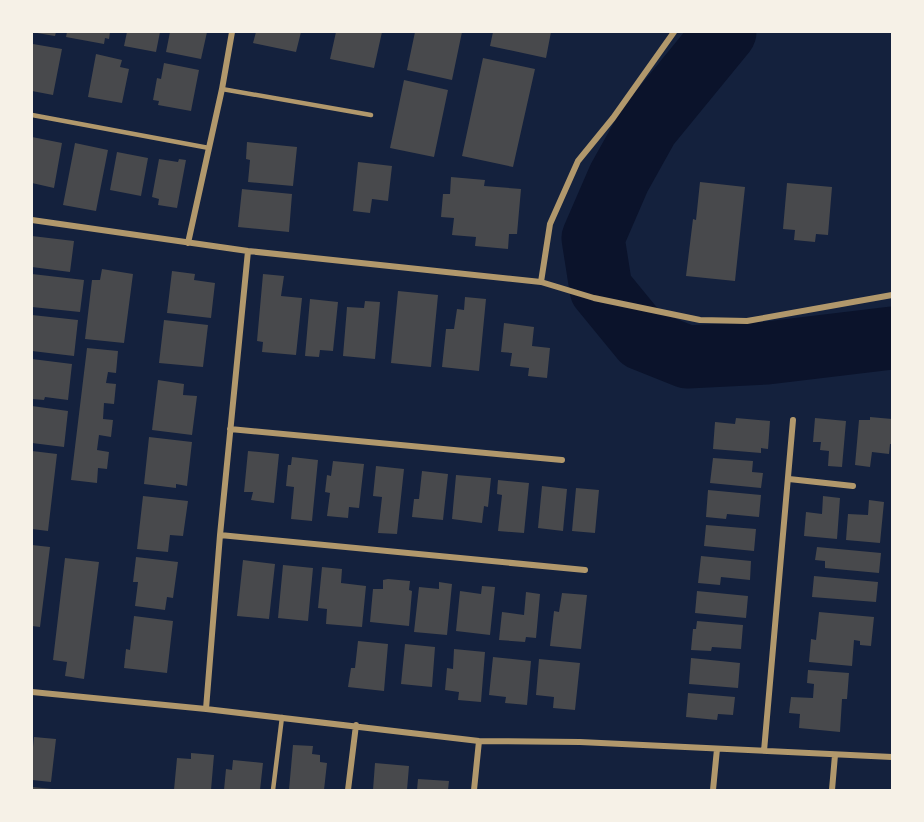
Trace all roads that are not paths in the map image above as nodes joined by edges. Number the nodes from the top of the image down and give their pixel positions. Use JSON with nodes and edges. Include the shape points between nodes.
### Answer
{"nodes":[{"id":1,"x":232,"y":32,"type":"edge"},
{"id":2,"x":674,"y":32,"type":"edge"},
{"id":3,"x":222,"y":89,"type":"junction"},
{"id":4,"x":32,"y":115,"type":"edge"},
{"id":5,"x":370,"y":115,"type":"dead end"},
{"id":6,"x":209,"y":148,"type":"junction"},
{"id":7,"x":32,"y":220,"type":"edge"},
{"id":8,"x":188,"y":243,"type":"junction"},
{"id":9,"x":248,"y":251,"type":"junction"},
{"id":10,"x":541,"y":282,"type":"junction"},
{"id":11,"x":892,"y":295,"type":"edge"},
{"id":12,"x":794,"y":420,"type":"dead end"},
{"id":13,"x":230,"y":429,"type":"junction"},
{"id":14,"x":562,"y":460,"type":"dead end"},
{"id":15,"x":789,"y":479,"type":"junction"},
{"id":16,"x":854,"y":486,"type":"dead end"},
{"id":17,"x":220,"y":535,"type":"junction"},
{"id":18,"x":585,"y":570,"type":"dead end"},
{"id":19,"x":32,"y":692,"type":"edge"},
{"id":20,"x":206,"y":708,"type":"junction"},
{"id":21,"x":282,"y":717,"type":"junction"},
{"id":22,"x":356,"y":725,"type":"junction"},
{"id":23,"x":479,"y":741,"type":"junction"},
{"id":24,"x":717,"y":749,"type":"junction"},
{"id":25,"x":764,"y":751,"type":"junction"},
{"id":26,"x":835,"y":755,"type":"junction"},
{"id":27,"x":892,"y":757,"type":"edge"},
{"id":28,"x":273,"y":790,"type":"edge"},
{"id":29,"x":348,"y":790,"type":"edge"},
{"id":30,"x":474,"y":790,"type":"edge"},
{"id":31,"x":713,"y":790,"type":"edge"},
{"id":32,"x":832,"y":790,"type":"edge"}],
"edges":[{"from":1,"to":3,"type":"street"},
{"from":2,"to":10,"type":"street","via":[[578,161],[550,224]]},
{"from":3,"to":5,"type":"lane"},
{"from":3,"to":6,"type":"street"},
{"from":4,"to":6,"type":"lane"},
{"from":6,"to":8,"type":"street"},
{"from":7,"to":8,"type":"street"},
{"from":8,"to":9,"type":"street"},
{"from":9,"to":10,"type":"street"},
{"from":9,"to":13,"type":"street"},
{"from":10,"to":11,"type":"street","via":[[631,307],[700,320],[747,321]]},
{"from":12,"to":15,"type":"street"},
{"from":13,"to":14,"type":"street"},
{"from":13,"to":17,"type":"street"},
{"from":15,"to":16,"type":"street"},
{"from":15,"to":25,"type":"street"},
{"from":17,"to":18,"type":"street"},
{"from":17,"to":20,"type":"street"},
{"from":19,"to":20,"type":"street"},
{"from":20,"to":21,"type":"street"},
{"from":21,"to":22,"type":"street"},
{"from":21,"to":28,"type":"lane"},
{"from":22,"to":23,"type":"street"},
{"from":22,"to":29,"type":"street"},
{"from":23,"to":24,"type":"street"},
{"from":23,"to":30,"type":"street"},
{"from":24,"to":25,"type":"street"},
{"from":24,"to":31,"type":"street"},
{"from":25,"to":26,"type":"street"},
{"from":26,"to":27,"type":"street"},
{"from":26,"to":32,"type":"street"}]}
